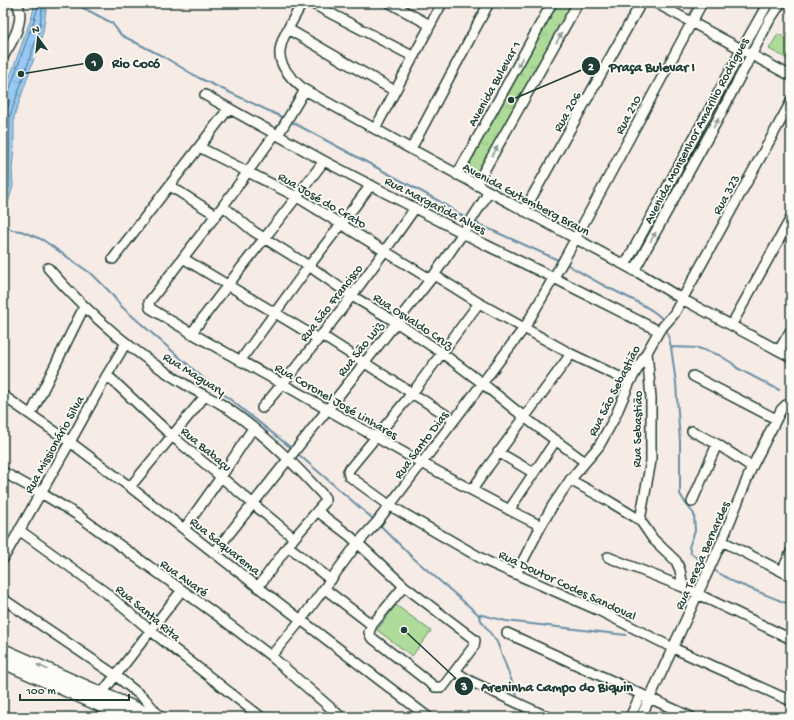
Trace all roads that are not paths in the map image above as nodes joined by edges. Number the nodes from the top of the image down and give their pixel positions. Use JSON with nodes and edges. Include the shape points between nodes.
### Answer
{"nodes":[{"id":1,"x":17,"y":3,"type":"edge"},
{"id":2,"x":302,"y":3,"type":"edge"},
{"id":3,"x":311,"y":3,"type":"edge"},
{"id":4,"x":390,"y":3,"type":"edge"},
{"id":5,"x":442,"y":3,"type":"edge"},
{"id":6,"x":490,"y":3,"type":"edge"},
{"id":7,"x":552,"y":3,"type":"edge"},
{"id":8,"x":578,"y":3,"type":"edge"},
{"id":9,"x":641,"y":3,"type":"edge"},
{"id":10,"x":656,"y":3,"type":"edge"},
{"id":11,"x":702,"y":3,"type":"edge"},
{"id":12,"x":768,"y":3,"type":"edge"},
{"id":13,"x":781,"y":3,"type":"edge"},
{"id":14,"x":691,"y":23,"type":"junction"},
{"id":15,"x":430,"y":25,"type":"junction"},
{"id":16,"x":288,"y":30,"type":"junction"},
{"id":17,"x":742,"y":49,"type":"junction"},
{"id":18,"x":751,"y":55,"type":"junction"},
{"id":19,"x":3,"y":57,"type":"edge"},
{"id":20,"x":414,"y":57,"type":"junction"},
{"id":21,"x":791,"y":76,"type":"edge"},
{"id":22,"x":305,"y":90,"type":"junction"},
{"id":23,"x":396,"y":91,"type":"junction"},
{"id":24,"x":205,"y":94,"type":"dead end"},
{"id":25,"x":791,"y":102,"type":"edge"},
{"id":26,"x":229,"y":108,"type":"junction"},
{"id":27,"x":375,"y":129,"type":"junction"},
{"id":28,"x":276,"y":135,"type":"junction"},
{"id":29,"x":199,"y":147,"type":"junction"},
{"id":30,"x":411,"y":149,"type":"junction"},
{"id":31,"x":324,"y":161,"type":"junction"},
{"id":32,"x":248,"y":172,"type":"junction"},
{"id":33,"x":457,"y":175,"type":"junction"},
{"id":34,"x":371,"y":185,"type":"junction"},
{"id":35,"x":476,"y":185,"type":"junction"},
{"id":36,"x":170,"y":186,"type":"junction"},
{"id":37,"x":489,"y":192,"type":"junction"},
{"id":38,"x":297,"y":197,"type":"junction"},
{"id":39,"x":223,"y":206,"type":"junction"},
{"id":40,"x":415,"y":208,"type":"junction"},
{"id":41,"x":524,"y":211,"type":"junction"},
{"id":42,"x":216,"y":215,"type":"junction"},
{"id":43,"x":791,"y":218,"type":"edge"},
{"id":44,"x":341,"y":225,"type":"junction"},
{"id":45,"x":463,"y":233,"type":"junction"},
{"id":46,"x":264,"y":237,"type":"junction"},
{"id":47,"x":575,"y":238,"type":"junction"},
{"id":48,"x":386,"y":251,"type":"junction"},
{"id":49,"x":183,"y":258,"type":"junction"},
{"id":50,"x":113,"y":259,"type":"dead end"},
{"id":51,"x":625,"y":265,"type":"junction"},
{"id":52,"x":309,"y":266,"type":"junction"},
{"id":53,"x":48,"y":268,"type":"dead end"},
{"id":54,"x":634,"y":271,"type":"junction"},
{"id":55,"x":432,"y":277,"type":"junction"},
{"id":56,"x":554,"y":278,"type":"junction"},
{"id":57,"x":227,"y":285,"type":"junction"},
{"id":58,"x":352,"y":296,"type":"junction"},
{"id":59,"x":682,"y":299,"type":"junction"},
{"id":60,"x":479,"y":303,"type":"junction"},
{"id":61,"x":84,"y":307,"type":"junction"},
{"id":62,"x":275,"y":312,"type":"junction"},
{"id":63,"x":396,"y":322,"type":"junction"},
{"id":64,"x":732,"y":324,"type":"junction"},
{"id":65,"x":525,"y":327,"type":"junction"},
{"id":66,"x":791,"y":330,"type":"edge"},
{"id":67,"x":659,"y":331,"type":"junction"},
{"id":68,"x":191,"y":334,"type":"junction"},
{"id":69,"x":320,"y":337,"type":"junction"},
{"id":70,"x":126,"y":343,"type":"junction"},
{"id":71,"x":779,"y":350,"type":"junction"},
{"id":72,"x":647,"y":352,"type":"junction"},
{"id":73,"x":442,"y":353,"type":"junction"},
{"id":74,"x":571,"y":354,"type":"junction"},
{"id":75,"x":791,"y":356,"type":"edge"},
{"id":76,"x":240,"y":361,"type":"junction"},
{"id":77,"x":364,"y":362,"type":"junction"},
{"id":78,"x":107,"y":375,"type":"junction"},
{"id":79,"x":693,"y":376,"type":"dead end"},
{"id":80,"x":630,"y":382,"type":"junction"},
{"id":81,"x":482,"y":383,"type":"junction"},
{"id":82,"x":283,"y":384,"type":"junction"},
{"id":83,"x":413,"y":392,"type":"junction"},
{"id":84,"x":205,"y":396,"type":"junction"},
{"id":85,"x":5,"y":397,"type":"dead end"},
{"id":86,"x":789,"y":405,"type":"edge"},
{"id":87,"x":262,"y":408,"type":"dead end"},
{"id":88,"x":328,"y":409,"type":"junction"},
{"id":89,"x":32,"y":414,"type":"junction"},
{"id":90,"x":524,"y":417,"type":"junction"},
{"id":91,"x":776,"y":419,"type":"junction"},
{"id":92,"x":454,"y":420,"type":"junction"},
{"id":93,"x":253,"y":428,"type":"junction"},
{"id":94,"x":692,"y":431,"type":"dead end"},
{"id":95,"x":172,"y":436,"type":"junction"},
{"id":96,"x":376,"y":438,"type":"junction"},
{"id":97,"x":556,"y":440,"type":"junction"},
{"id":98,"x":70,"y":442,"type":"junction"},
{"id":99,"x":717,"y":444,"type":"junction"},
{"id":100,"x":498,"y":452,"type":"junction"},
{"id":101,"x":289,"y":460,"type":"junction"},
{"id":102,"x":585,"y":462,"type":"junction"},
{"id":103,"x":422,"y":464,"type":"junction"},
{"id":104,"x":752,"y":467,"type":"junction"},
{"id":105,"x":3,"y":472,"type":"edge"},
{"id":106,"x":534,"y":473,"type":"junction"},
{"id":107,"x":221,"y":477,"type":"junction"},
{"id":108,"x":570,"y":480,"type":"junction"},
{"id":109,"x":130,"y":487,"type":"junction"},
{"id":110,"x":472,"y":490,"type":"junction"},
{"id":111,"x":41,"y":493,"type":"junction"},
{"id":112,"x":692,"y":502,"type":"dead end"},
{"id":113,"x":254,"y":504,"type":"junction"},
{"id":114,"x":389,"y":505,"type":"junction"},
{"id":115,"x":509,"y":510,"type":"junction"},
{"id":116,"x":317,"y":511,"type":"junction"},
{"id":117,"x":640,"y":520,"type":"junction"},
{"id":118,"x":541,"y":526,"type":"junction"},
{"id":119,"x":184,"y":529,"type":"junction"},
{"id":120,"x":19,"y":530,"type":"junction"},
{"id":121,"x":294,"y":538,"type":"junction"},
{"id":122,"x":722,"y":541,"type":"junction"},
{"id":123,"x":357,"y":544,"type":"junction"},
{"id":124,"x":288,"y":546,"type":"junction"},
{"id":125,"x":791,"y":552,"type":"edge"},
{"id":126,"x":214,"y":553,"type":"junction"},
{"id":127,"x":608,"y":557,"type":"dead end"},
{"id":128,"x":3,"y":558,"type":"edge"},
{"id":129,"x":782,"y":571,"type":"junction"},
{"id":130,"x":516,"y":574,"type":"junction"},
{"id":131,"x":791,"y":576,"type":"edge"},
{"id":132,"x":331,"y":580,"type":"junction"},
{"id":133,"x":404,"y":586,"type":"junction"},
{"id":134,"x":258,"y":587,"type":"junction"},
{"id":135,"x":683,"y":587,"type":"junction"},
{"id":136,"x":325,"y":589,"type":"junction"},
{"id":137,"x":182,"y":590,"type":"junction"},
{"id":138,"x":698,"y":594,"type":"junction"},
{"id":139,"x":3,"y":599,"type":"edge"},
{"id":140,"x":301,"y":620,"type":"junction"},
{"id":141,"x":372,"y":625,"type":"junction"},
{"id":142,"x":150,"y":631,"type":"junction"},
{"id":143,"x":507,"y":633,"type":"dead end"},
{"id":144,"x":791,"y":639,"type":"edge"},
{"id":145,"x":673,"y":648,"type":"junction"},
{"id":146,"x":3,"y":650,"type":"edge"},
{"id":147,"x":271,"y":656,"type":"junction"},
{"id":148,"x":3,"y":662,"type":"edge"},
{"id":149,"x":456,"y":672,"type":"junction"},
{"id":150,"x":115,"y":675,"type":"junction"},
{"id":151,"x":102,"y":693,"type":"junction"},
{"id":152,"x":645,"y":696,"type":"junction"},
{"id":153,"x":791,"y":701,"type":"edge"},
{"id":154,"x":126,"y":717,"type":"edge"},
{"id":155,"x":154,"y":717,"type":"edge"},
{"id":156,"x":160,"y":717,"type":"edge"},
{"id":157,"x":261,"y":717,"type":"edge"},
{"id":158,"x":341,"y":717,"type":"edge"},
{"id":159,"x":428,"y":717,"type":"edge"},
{"id":160,"x":548,"y":717,"type":"edge"},
{"id":161,"x":630,"y":717,"type":"edge"},
{"id":162,"x":641,"y":717,"type":"edge"},
{"id":163,"x":691,"y":717,"type":"edge"}],
"edges":[{"from":1,"to":19,"type":"street","via":[[20,13],[17,31]]},
{"from":2,"to":16,"type":"street","name":"Avenida Gutemberg Braun"},
{"from":3,"to":20,"type":"street"},
{"from":4,"to":15,"type":"street"},
{"from":5,"to":15,"type":"street"},
{"from":6,"to":30,"type":"street"},
{"from":7,"to":33,"type":"street","name":"Avenida Bulevar 1","one_way":true},
{"from":35,"to":8,"type":"street","one_way":true},
{"from":9,"to":41,"type":"street","name":"Rua 206"},
{"from":10,"to":14,"type":"street"},
{"from":11,"to":14,"type":"street","name":"Rua 210"},
{"from":12,"to":17,"type":"street","name":"Avenida Monsenhor Amarilio Rodrigues"},
{"from":13,"to":18,"type":"street","name":"Avenida Monsenhor Amarilio Rodrigues"},
{"from":14,"to":17,"type":"street"},
{"from":14,"to":47,"type":"street","name":"Rua 210"},
{"from":15,"to":20,"type":"street"},
{"from":16,"to":22,"type":"street","name":"Avenida Gutemberg Braun","via":[[279,53],[283,67],[292,80]]},
{"from":16,"to":23,"type":"street"},
{"from":17,"to":18,"type":"street"},
{"from":17,"to":51,"type":"street","name":"Avenida Monsenhor Amarilio Rodrigues"},
{"from":18,"to":21,"type":"street"},
{"from":54,"to":18,"type":"street","name":"Avenida Monsenhor Amarilio Rodrigues","one_way":true},
{"from":20,"to":23,"type":"street"},
{"from":22,"to":27,"type":"street","name":"Avenida Gutemberg Braun"},
{"from":22,"to":28,"type":"street"},
{"from":23,"to":27,"type":"street"},
{"from":24,"to":26,"type":"street","name":"Rua Margarida Alves"},
{"from":25,"to":59,"type":"street","name":"Rua 323"},
{"from":26,"to":28,"type":"street","name":"Rua Margarida Alves"},
{"from":26,"to":29,"type":"street"},
{"from":27,"to":30,"type":"street","name":"Avenida Gutemberg Braun"},
{"from":28,"to":31,"type":"street","name":"Rua Margarida Alves"},
{"from":28,"to":32,"type":"street"},
{"from":29,"to":32,"type":"street","name":"Rua José do Crato"},
{"from":29,"to":36,"type":"street"},
{"from":30,"to":33,"type":"street","name":"Avenida Gutemberg Braun"},
{"from":31,"to":34,"type":"street","name":"Rua Margarida Alves"},
{"from":31,"to":38,"type":"street"},
{"from":32,"to":38,"type":"street","name":"Rua José do Crato"},
{"from":32,"to":39,"type":"street"},
{"from":33,"to":35,"type":"street","name":"Avenida Gutemberg Braun"},
{"from":34,"to":40,"type":"street","name":"Rua Margarida Alves"},
{"from":34,"to":44,"type":"street"},
{"from":35,"to":37,"type":"street","name":"Avenida Gutemberg Braun"},
{"from":36,"to":42,"type":"street"},
{"from":36,"to":50,"type":"street"},
{"from":37,"to":41,"type":"street","name":"Avenida Gutemberg Braun"},
{"from":37,"to":45,"type":"street","name":"Rua São Luiz"},
{"from":38,"to":44,"type":"street","name":"Rua José do Crato"},
{"from":38,"to":46,"type":"street"},
{"from":39,"to":42,"type":"street"},
{"from":39,"to":46,"type":"street","name":"Rua Osvaldo Cruz","via":[[246,226]]},
{"from":40,"to":45,"type":"street","name":"Rua Margarida Alves"},
{"from":40,"to":48,"type":"street","name":"Rua São Francisco"},
{"from":41,"to":47,"type":"street","name":"Avenida Gutemberg Braun"},
{"from":42,"to":49,"type":"street"},
{"from":43,"to":64,"type":"street"},
{"from":44,"to":48,"type":"street","name":"Rua José do Crato"},
{"from":44,"to":52,"type":"street"},
{"from":45,"to":55,"type":"street","name":"Rua São Luiz"},
{"from":45,"to":56,"type":"street","name":"Rua Margarida Alves"},
{"from":46,"to":52,"type":"street","name":"Rua Osvaldo Cruz"},
{"from":46,"to":57,"type":"street"},
{"from":47,"to":51,"type":"street","name":"Avenida Gutemberg Braun"},
{"from":47,"to":56,"type":"street","name":"Rua Santo Dias"},
{"from":48,"to":55,"type":"street","name":"Rua José do Crato"},
{"from":48,"to":58,"type":"street","name":"Rua São Francisco"},
{"from":49,"to":57,"type":"street"},
{"from":49,"to":68,"type":"street","name":"Rua Coronel José Linhares","via":[[149,302],[150,308]]},
{"from":51,"to":54,"type":"street","name":"Avenida Gutemberg Braun"},
{"from":52,"to":58,"type":"street","name":"Rua Osvaldo Cruz"},
{"from":52,"to":62,"type":"street"},
{"from":53,"to":61,"type":"street","name":"Rua Maguary"},
{"from":54,"to":59,"type":"street","name":"Avenida Gutemberg Braun"},
{"from":55,"to":60,"type":"street","name":"Rua José do Crato"},
{"from":55,"to":63,"type":"street","name":"Rua São Luiz"},
{"from":56,"to":65,"type":"street","name":"Rua Santo Dias"},
{"from":56,"to":67,"type":"street","name":"Rua Margarida Alves"},
{"from":57,"to":62,"type":"street"},
{"from":57,"to":68,"type":"street"},
{"from":58,"to":63,"type":"street","name":"Rua Osvaldo Cruz"},
{"from":58,"to":69,"type":"street","name":"Rua São Francisco"},
{"from":59,"to":64,"type":"street","name":"Avenida Gutemberg Braun"},
{"from":59,"to":67,"type":"street","name":"Rua São Sebastião","via":[[674,314]]},
{"from":60,"to":65,"type":"street","name":"Rua José do Crato"},
{"from":60,"to":73,"type":"street"},
{"from":61,"to":70,"type":"street","name":"Rua Maguary"},
{"from":61,"to":89,"type":"street"},
{"from":62,"to":69,"type":"street"},
{"from":62,"to":76,"type":"street"},
{"from":63,"to":73,"type":"street","name":"Rua Osvaldo Cruz"},
{"from":63,"to":77,"type":"street","name":"Rua São Luiz"},
{"from":64,"to":71,"type":"street","name":"Avenida Gutemberg Braun"},
{"from":65,"to":74,"type":"street","name":"Rua José do Crato"},
{"from":65,"to":81,"type":"street","name":"Rua Santo Dias"},
{"from":66,"to":71,"type":"street"},
{"from":67,"to":72,"type":"street","name":"Rua São Sebastião"},
{"from":68,"to":76,"type":"street","name":"Rua Coronel José Linhares"},
{"from":69,"to":77,"type":"street"},
{"from":69,"to":82,"type":"street","name":"Rua São Francisco"},
{"from":70,"to":78,"type":"street","name":"Rua Missionário Silva"},
{"from":70,"to":84,"type":"street","name":"Rua Maguary"},
{"from":71,"to":75,"type":"street","name":"Avenida Gutemberg Braun"},
{"from":72,"to":80,"type":"street","name":"Rua São Sebastião"},
{"from":72,"to":117,"type":"street","name":"Rua Sebastião","via":[[651,398],[651,461]]},
{"from":73,"to":81,"type":"street","name":"Rua Osvaldo Cruz"},
{"from":73,"to":83,"type":"street"},
{"from":74,"to":80,"type":"street","name":"Rua José do Crato"},
{"from":74,"to":90,"type":"street"},
{"from":76,"to":82,"type":"street","name":"Rua Coronel José Linhares"},
{"from":77,"to":83,"type":"street"},
{"from":77,"to":88,"type":"street","name":"Rua São Luiz"},
{"from":78,"to":95,"type":"street","name":"Rua Babaçu"},
{"from":78,"to":98,"type":"street","name":"Rua Missionário Silva"},
{"from":79,"to":91,"type":"street"},
{"from":80,"to":102,"type":"street","name":"Rua São Sebastião","via":[[607,433]]},
{"from":81,"to":90,"type":"street","name":"Rua Osvaldo Cruz"},
{"from":81,"to":92,"type":"street","name":"Rua Santo Dias"},
{"from":82,"to":87,"type":"street","name":"Rua São Francisco"},
{"from":82,"to":88,"type":"street","name":"Rua Coronel José Linhares"},
{"from":83,"to":92,"type":"street"},
{"from":83,"to":96,"type":"street"},
{"from":84,"to":93,"type":"street","name":"Rua Maguary","via":[[221,404]]},
{"from":84,"to":95,"type":"street"},
{"from":85,"to":89,"type":"street","name":"Rua Saquarema"},
{"from":86,"to":91,"type":"street","name":"Rua Tereza Bernardes","via":[[781,410]]},
{"from":88,"to":96,"type":"street","name":"Rua Coronel José Linhares"},
{"from":88,"to":101,"type":"street","name":"Rua São Luiz"},
{"from":89,"to":98,"type":"street","name":"Rua Saquarema"},
{"from":90,"to":97,"type":"street","name":"Rua Osvaldo Cruz"},
{"from":90,"to":100,"type":"street"},
{"from":91,"to":104,"type":"street","name":"Rua Tereza Bernardes"},
{"from":92,"to":103,"type":"street","name":"Rua Santo Dias"},
{"from":93,"to":101,"type":"street","name":"Rua Maguary"},
{"from":93,"to":107,"type":"street"},
{"from":94,"to":99,"type":"street"},
{"from":95,"to":107,"type":"street","name":"Rua Babaçu"},
{"from":95,"to":109,"type":"street"},
{"from":96,"to":103,"type":"street","name":"Rua Coronel José Linhares"},
{"from":96,"to":114,"type":"street","name":"Rua Doutor Codes Sandoval","via":[[348,471],[349,476]]},
{"from":97,"to":102,"type":"street","name":"Rua Osvaldo Cruz"},
{"from":97,"to":106,"type":"street"},
{"from":98,"to":109,"type":"street","name":"Rua Saquarema"},
{"from":98,"to":111,"type":"street","name":"Rua Missionário Silva"},
{"from":99,"to":104,"type":"street"},
{"from":99,"to":112,"type":"street"},
{"from":100,"to":106,"type":"street"},
{"from":100,"to":110,"type":"street"},
{"from":101,"to":113,"type":"street","name":"Rua São Luiz"},
{"from":101,"to":116,"type":"street","name":"Rua Maguary","via":[[325,498],[325,502]]},
{"from":102,"to":108,"type":"street","name":"Rua São Sebastião"},
{"from":103,"to":110,"type":"street","name":"Rua Coronel José Linhares"},
{"from":103,"to":114,"type":"street","name":"Rua Santo Dias"},
{"from":104,"to":122,"type":"street","name":"Rua Tereza Bernardes"},
{"from":105,"to":111,"type":"street","name":"Rua Avaré"},
{"from":106,"to":115,"type":"street"},
{"from":107,"to":113,"type":"street","name":"Rua Babaçu"},
{"from":107,"to":119,"type":"street"},
{"from":108,"to":117,"type":"street"},
{"from":108,"to":118,"type":"street","name":"Rua São Sebastião"},
{"from":109,"to":119,"type":"street","name":"Rua Saquarema"},
{"from":110,"to":115,"type":"street","name":"Rua Coronel José Linhares"},
{"from":111,"to":120,"type":"street","name":"Rua Missionário Silva"},
{"from":111,"to":137,"type":"street","name":"Rua Avaré","via":[[76,514]]},
{"from":113,"to":121,"type":"street","name":"Rua Babaçu"},
{"from":113,"to":126,"type":"street","name":"Rua São Luiz"},
{"from":114,"to":123,"type":"street","name":"Rua Santo Dias"},
{"from":114,"to":130,"type":"street","name":"Rua Doutor Codes Sandoval","via":[[486,561]]},
{"from":115,"to":118,"type":"street","name":"Rua Coronel José Linhares"},
{"from":116,"to":121,"type":"street"},
{"from":116,"to":123,"type":"street"},
{"from":117,"to":135,"type":"street","via":[[653,539],[676,562]]},
{"from":118,"to":130,"type":"street","name":"Rua São Sebastião"},
{"from":119,"to":126,"type":"street","name":"Rua Saquarema"},
{"from":120,"to":128,"type":"street","name":"Rua Missionário Silva"},
{"from":120,"to":142,"type":"street","name":"Rua Santa Rita","via":[[105,592]]},
{"from":121,"to":124,"type":"street"},
{"from":122,"to":129,"type":"street"},
{"from":122,"to":138,"type":"street","name":"Rua Tereza Bernardes"},
{"from":123,"to":132,"type":"street","name":"Rua Santo Dias"},
{"from":123,"to":133,"type":"street"},
{"from":124,"to":132,"type":"street"},
{"from":124,"to":134,"type":"street"},
{"from":125,"to":129,"type":"street"},
{"from":126,"to":134,"type":"street","name":"Rua Saquarema"},
{"from":127,"to":135,"type":"street"},
{"from":129,"to":131,"type":"street"},
{"from":130,"to":145,"type":"street","name":"Rua Doutor Codes Sandoval","via":[[600,611]]},
{"from":132,"to":136,"type":"street","name":"Rua Santo Dias"},
{"from":133,"to":141,"type":"street"},
{"from":133,"to":149,"type":"street","via":[[475,640]]},
{"from":134,"to":140,"type":"street","name":"Rua Saquarema"},
{"from":135,"to":138,"type":"street"},
{"from":136,"to":140,"type":"street","name":"Rua Santo Dias"},
{"from":136,"to":141,"type":"street"},
{"from":137,"to":142,"type":"street"},
{"from":137,"to":147,"type":"street","name":"Rua Avaré"},
{"from":138,"to":144,"type":"street"},
{"from":138,"to":145,"type":"street","name":"Rua Tereza Bernardes"},
{"from":139,"to":150,"type":"street"},
{"from":140,"to":147,"type":"street","name":"Rua Santo Dias"},
{"from":140,"to":159,"type":"street","name":"Rua Saquarema"},
{"from":141,"to":149,"type":"street","via":[[369,632],[371,636],[435,687],[443,687]]},
{"from":142,"to":150,"type":"street"},
{"from":142,"to":157,"type":"street","name":"Rua Santa Rita"},
{"from":143,"to":152,"type":"street"},
{"from":145,"to":152,"type":"street","name":"Rua Tereza Bernardes"},
{"from":145,"to":153,"type":"street","name":"Rua Doutor Codes Sandoval"},
{"from":151,"to":146,"type":"main road","one_way":true},
{"from":147,"to":158,"type":"street","name":"Rua Avaré"},
{"from":148,"to":154,"type":"main road"},
{"from":149,"to":160,"type":"street"},
{"from":150,"to":151,"type":"street"},
{"from":150,"to":156,"type":"street","via":[[145,699]]},
{"from":151,"to":155,"type":"main road"},
{"from":152,"to":161,"type":"street","name":"Rua Tereza Bernardes"},
{"from":152,"to":162,"type":"street","name":"Rua Tereza Bernardes"},
{"from":152,"to":163,"type":"street"}]}
